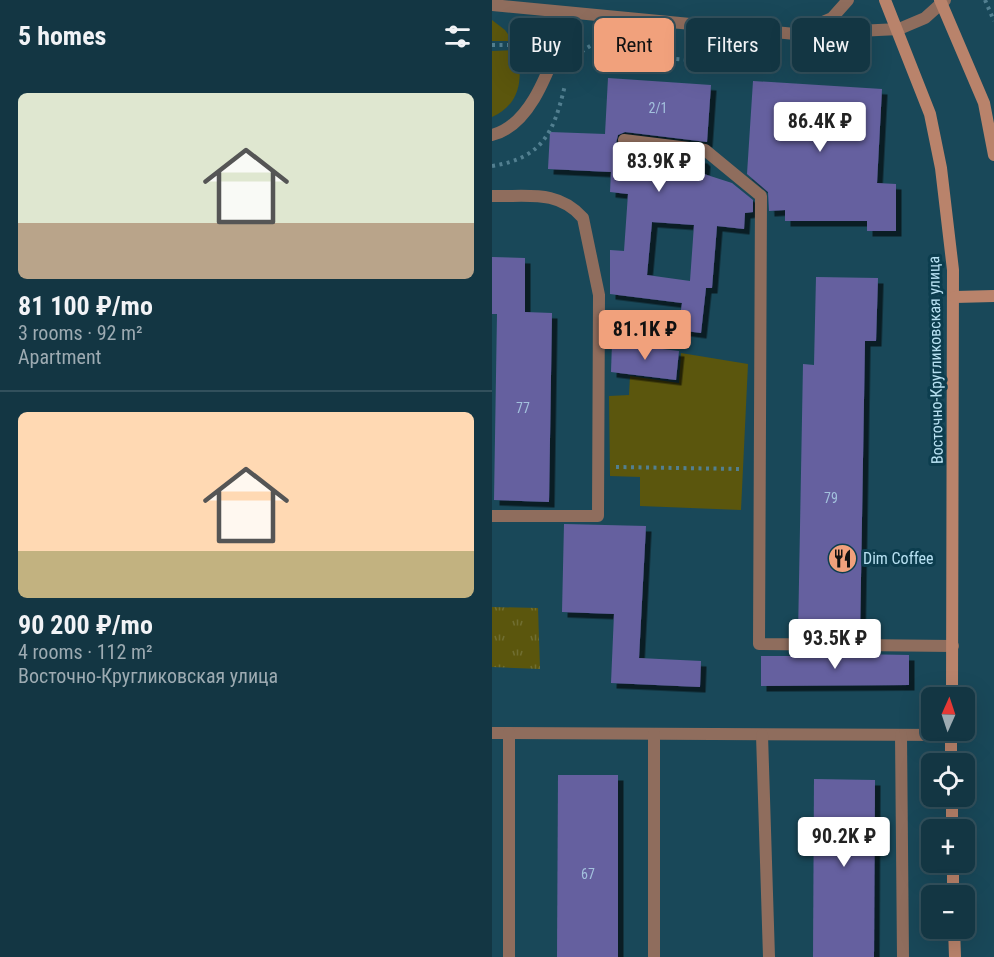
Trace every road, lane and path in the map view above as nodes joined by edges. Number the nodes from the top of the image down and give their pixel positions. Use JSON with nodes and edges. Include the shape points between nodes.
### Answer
{"nodes":[{"id":1,"x":848,"y":0,"type":"edge"},
{"id":2,"x":885,"y":0,"type":"edge"},
{"id":3,"x":985,"y":0,"type":"edge"},
{"id":4,"x":942,"y":2,"type":"edge"},
{"id":5,"x":492,"y":6,"type":"edge"},
{"id":6,"x":571,"y":13,"type":"junction"},
{"id":7,"x":832,"y":18,"type":"edge"},
{"id":8,"x":994,"y":21,"type":"edge"},
{"id":9,"x":899,"y":29,"type":"junction"},
{"id":10,"x":870,"y":30,"type":"edge"},
{"id":11,"x":792,"y":34,"type":"edge"},
{"id":12,"x":492,"y":45,"type":"edge"},
{"id":13,"x":510,"y":45,"type":"edge"},
{"id":14,"x":582,"y":51,"type":"edge"},
{"id":15,"x":686,"y":60,"type":"edge"},
{"id":16,"x":567,"y":79,"type":"dead end"},
{"id":17,"x":989,"y":101,"type":"edge"},
{"id":18,"x":492,"y":135,"type":"edge"},
{"id":19,"x":624,"y":140,"type":"dead end"},
{"id":20,"x":994,"y":155,"type":"edge"},
{"id":21,"x":492,"y":166,"type":"edge"},
{"id":22,"x":492,"y":196,"type":"edge"},
{"id":23,"x":994,"y":296,"type":"edge"},
{"id":24,"x":955,"y":297,"type":"junction"},
{"id":25,"x":597,"y":467,"type":"junction"},
{"id":26,"x":758,"y":469,"type":"junction"},
{"id":27,"x":492,"y":516,"type":"edge"},
{"id":28,"x":953,"y":646,"type":"junction"},
{"id":29,"x":952,"y":687,"type":"edge"},
{"id":30,"x":492,"y":733,"type":"edge"},
{"id":31,"x":509,"y":733,"type":"junction"},
{"id":32,"x":654,"y":734,"type":"junction"},
{"id":33,"x":921,"y":734,"type":"edge"},
{"id":34,"x":762,"y":735,"type":"junction"},
{"id":35,"x":901,"y":735,"type":"junction"},
{"id":36,"x":954,"y":939,"type":"edge"},
{"id":37,"x":509,"y":957,"type":"edge"},
{"id":38,"x":654,"y":957,"type":"edge"},
{"id":39,"x":769,"y":957,"type":"edge"},
{"id":40,"x":903,"y":957,"type":"edge"},
{"id":41,"x":954,"y":957,"type":"edge"}],
"edges":[{"from":1,"to":7,"type":"street"},
{"from":2,"to":9,"type":"street","name":"Восточно-Кругликовская улица"},
{"from":3,"to":8,"type":"path"},
{"from":4,"to":9,"type":"street","via":[[925,18]]},
{"from":4,"to":17,"type":"street"},
{"from":5,"to":6,"type":"street"},
{"from":6,"to":11,"type":"street"},
{"from":6,"to":18,"type":"street","via":[[524,116]]},
{"from":9,"to":10,"type":"street"},
{"from":9,"to":24,"type":"street","name":"Восточно-Кругликовская улица","via":[[932,125],[941,168]]},
{"from":12,"to":13,"type":"path"},
{"from":14,"to":15,"type":"path","via":[[610,40],[622,55]]},
{"from":16,"to":21,"type":"path","via":[[547,138],[525,157]]},
{"from":17,"to":20,"type":"street"},
{"from":19,"to":26,"type":"street","via":[[705,150],[761,196]]},
{"from":22,"to":25,"type":"street","via":[[554,197],[583,218],[599,295]]},
{"from":23,"to":24,"type":"street"},
{"from":24,"to":28,"type":"street","name":"Восточно-Кругликовская улица"},
{"from":25,"to":26,"type":"path"},
{"from":25,"to":27,"type":"street","via":[[598,516]]},
{"from":26,"to":28,"type":"street","via":[[759,644]]},
{"from":28,"to":29,"type":"street","name":"Восточно-Кругликовская улица"},
{"from":30,"to":31,"type":"street"},
{"from":31,"to":32,"type":"street"},
{"from":31,"to":37,"type":"street"},
{"from":32,"to":34,"type":"street"},
{"from":32,"to":38,"type":"street"},
{"from":33,"to":35,"type":"street"},
{"from":34,"to":35,"type":"street"},
{"from":34,"to":39,"type":"street"},
{"from":35,"to":40,"type":"street"},
{"from":36,"to":41,"type":"street"}]}
